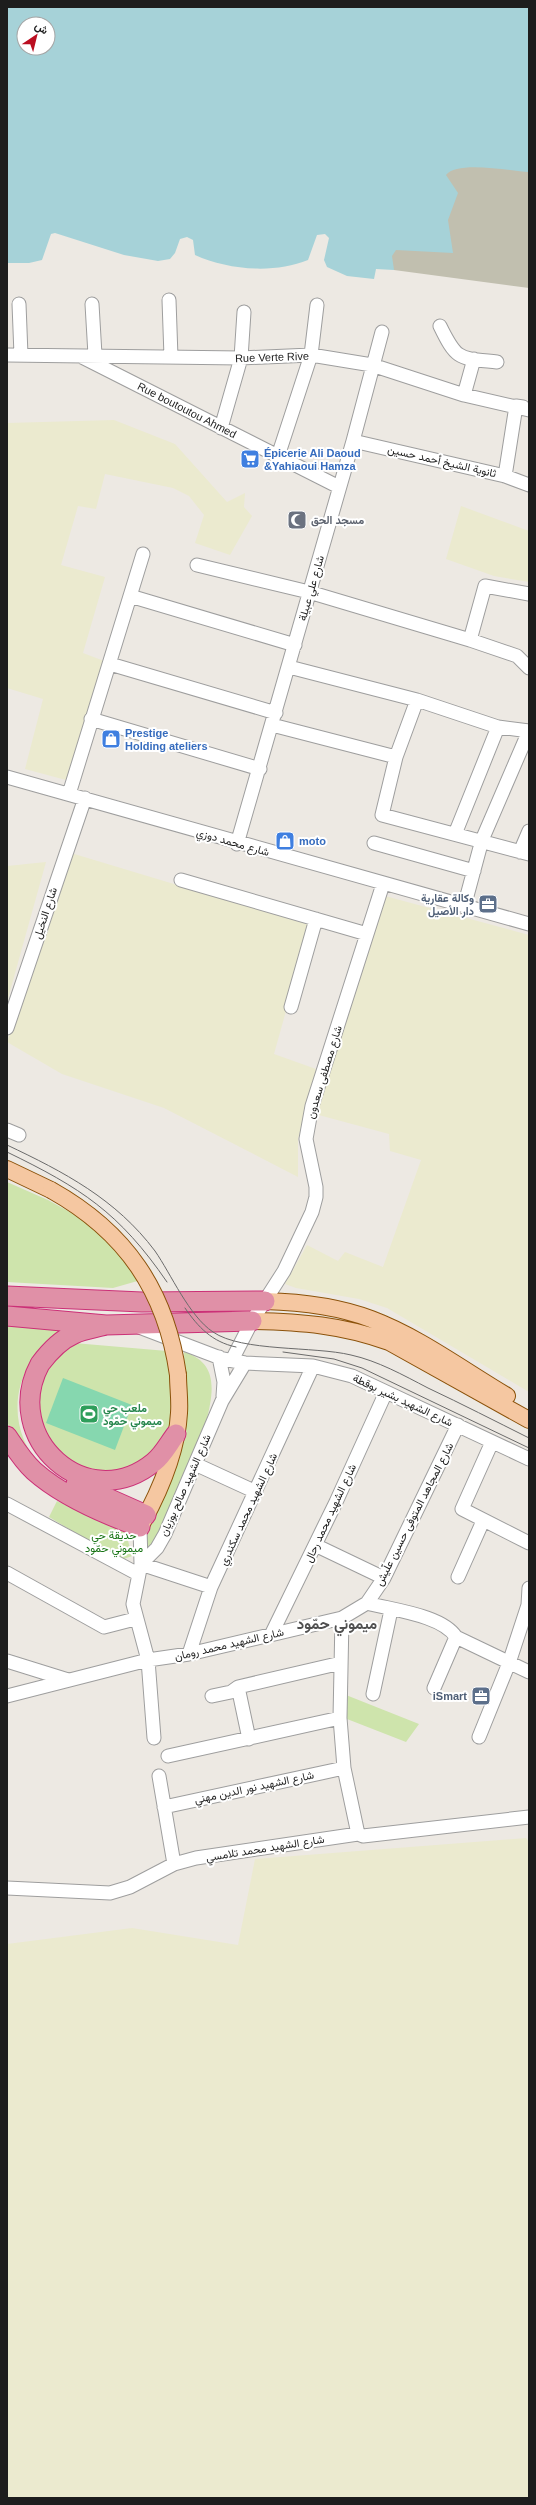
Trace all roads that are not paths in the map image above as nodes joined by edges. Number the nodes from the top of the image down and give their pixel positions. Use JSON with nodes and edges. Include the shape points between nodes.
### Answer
{"nodes":[{"id":1,"x":169,"y":300,"type":"dead end"},
{"id":2,"x":19,"y":304,"type":"dead end"},
{"id":3,"x":92,"y":304,"type":"dead end"},
{"id":4,"x":317,"y":305,"type":"dead end"},
{"id":5,"x":244,"y":312,"type":"dead end"},
{"id":6,"x":440,"y":326,"type":"dead end"},
{"id":7,"x":382,"y":332,"type":"dead end"},
{"id":8,"x":7,"y":355,"type":"edge"},
{"id":9,"x":21,"y":355,"type":"junction"},
{"id":10,"x":78,"y":355,"type":"junction"},
{"id":11,"x":95,"y":355,"type":"junction"},
{"id":12,"x":311,"y":355,"type":"junction"},
{"id":13,"x":171,"y":357,"type":"junction"},
{"id":14,"x":241,"y":358,"type":"junction"},
{"id":15,"x":474,"y":359,"type":"junction"},
{"id":16,"x":497,"y":362,"type":"dead end"},
{"id":17,"x":372,"y":365,"type":"junction"},
{"id":18,"x":464,"y":395,"type":"junction"},
{"id":19,"x":525,"y":408,"type":"edge"},
{"id":20,"x":221,"y":428,"type":"junction"},
{"id":21,"x":353,"y":441,"type":"junction"},
{"id":22,"x":278,"y":456,"type":"junction"},
{"id":23,"x":505,"y":476,"type":"junction"},
{"id":24,"x":529,"y":485,"type":"edge"},
{"id":25,"x":339,"y":488,"type":"junction"},
{"id":26,"x":142,"y":554,"type":"dead end"},
{"id":27,"x":197,"y":565,"type":"dead end"},
{"id":28,"x":309,"y":592,"type":"junction"},
{"id":29,"x":529,"y":594,"type":"edge"},
{"id":30,"x":130,"y":596,"type":"junction"},
{"id":31,"x":470,"y":640,"type":"junction"},
{"id":32,"x":295,"y":645,"type":"junction"},
{"id":33,"x":110,"y":664,"type":"junction"},
{"id":34,"x":289,"y":667,"type":"junction"},
{"id":35,"x":529,"y":668,"type":"edge"},
{"id":36,"x":417,"y":700,"type":"junction"},
{"id":37,"x":91,"y":719,"type":"junction"},
{"id":38,"x":274,"y":719,"type":"junction"},
{"id":39,"x":498,"y":727,"type":"junction"},
{"id":40,"x":529,"y":731,"type":"edge"},
{"id":41,"x":396,"y":757,"type":"junction"},
{"id":42,"x":260,"y":769,"type":"junction"},
{"id":43,"x":7,"y":778,"type":"edge"},
{"id":44,"x":69,"y":794,"type":"junction"},
{"id":45,"x":85,"y":798,"type":"junction"},
{"id":46,"x":529,"y":831,"type":"edge"},
{"id":47,"x":455,"y":834,"type":"junction"},
{"id":48,"x":482,"y":840,"type":"junction"},
{"id":49,"x":374,"y":843,"type":"dead end"},
{"id":50,"x":237,"y":844,"type":"junction"},
{"id":51,"x":525,"y":853,"type":"edge"},
{"id":52,"x":474,"y":871,"type":"junction"},
{"id":53,"x":181,"y":880,"type":"dead end"},
{"id":54,"x":383,"y":884,"type":"junction"},
{"id":55,"x":464,"y":907,"type":"junction"},
{"id":56,"x":316,"y":919,"type":"junction"},
{"id":57,"x":529,"y":924,"type":"edge"},
{"id":58,"x":367,"y":934,"type":"junction"},
{"id":59,"x":290,"y":1007,"type":"dead end"},
{"id":60,"x":7,"y":1028,"type":"edge"},
{"id":61,"x":7,"y":1169,"type":"edge"},
{"id":62,"x":8,"y":1296,"type":"edge"},
{"id":63,"x":265,"y":1301,"type":"junction"},
{"id":64,"x":7,"y":1316,"type":"edge"},
{"id":65,"x":252,"y":1321,"type":"junction"},
{"id":66,"x":106,"y":1325,"type":"junction"},
{"id":67,"x":132,"y":1325,"type":"junction"},
{"id":68,"x":219,"y":1357,"type":"junction"},
{"id":69,"x":239,"y":1362,"type":"junction"},
{"id":70,"x":313,"y":1366,"type":"junction"},
{"id":71,"x":386,"y":1392,"type":"junction"},
{"id":72,"x":222,"y":1401,"type":"junction"},
{"id":73,"x":529,"y":1409,"type":"edge"},
{"id":74,"x":529,"y":1420,"type":"edge"},
{"id":75,"x":458,"y":1425,"type":"junction"},
{"id":76,"x":176,"y":1434,"type":"junction"},
{"id":77,"x":7,"y":1436,"type":"edge"},
{"id":78,"x":492,"y":1442,"type":"junction"},
{"id":79,"x":44,"y":1454,"type":"junction"},
{"id":80,"x":529,"y":1459,"type":"edge"},
{"id":81,"x":195,"y":1464,"type":"junction"},
{"id":82,"x":256,"y":1492,"type":"junction"},
{"id":83,"x":7,"y":1504,"type":"edge"},
{"id":84,"x":143,"y":1521,"type":"junction"},
{"id":85,"x":483,"y":1521,"type":"junction"},
{"id":86,"x":529,"y":1543,"type":"edge"},
{"id":87,"x":315,"y":1545,"type":"junction"},
{"id":88,"x":139,"y":1569,"type":"junction"},
{"id":89,"x":7,"y":1573,"type":"edge"},
{"id":90,"x":458,"y":1577,"type":"dead end"},
{"id":91,"x":384,"y":1578,"type":"junction"},
{"id":92,"x":211,"y":1587,"type":"junction"},
{"id":93,"x":529,"y":1588,"type":"edge"},
{"id":94,"x":367,"y":1603,"type":"junction"},
{"id":95,"x":528,"y":1606,"type":"edge"},
{"id":96,"x":391,"y":1610,"type":"junction"},
{"id":97,"x":342,"y":1618,"type":"junction"},
{"id":98,"x":135,"y":1619,"type":"junction"},
{"id":99,"x":272,"y":1633,"type":"junction"},
{"id":100,"x":456,"y":1637,"type":"junction"},
{"id":101,"x":189,"y":1654,"type":"junction"},
{"id":102,"x":148,"y":1660,"type":"junction"},
{"id":103,"x":7,"y":1661,"type":"edge"},
{"id":104,"x":341,"y":1663,"type":"junction"},
{"id":105,"x":510,"y":1663,"type":"junction"},
{"id":106,"x":529,"y":1672,"type":"edge"},
{"id":107,"x":68,"y":1680,"type":"junction"},
{"id":108,"x":238,"y":1687,"type":"junction"},
{"id":109,"x":434,"y":1688,"type":"dead end"},
{"id":110,"x":373,"y":1694,"type":"dead end"},
{"id":111,"x":7,"y":1696,"type":"edge"},
{"id":112,"x":212,"y":1696,"type":"dead end"},
{"id":113,"x":340,"y":1718,"type":"junction"},
{"id":114,"x":479,"y":1737,"type":"dead end"},
{"id":115,"x":154,"y":1738,"type":"dead end"},
{"id":116,"x":249,"y":1739,"type":"junction"},
{"id":117,"x":168,"y":1756,"type":"dead end"},
{"id":118,"x":344,"y":1768,"type":"junction"},
{"id":119,"x":159,"y":1776,"type":"dead end"},
{"id":120,"x":164,"y":1807,"type":"junction"},
{"id":121,"x":529,"y":1817,"type":"edge"},
{"id":122,"x":358,"y":1834,"type":"junction"},
{"id":123,"x":174,"y":1864,"type":"junction"},
{"id":124,"x":7,"y":1888,"type":"edge"}],
"edges":[{"from":1,"to":13,"type":"street"},
{"from":2,"to":9,"type":"street"},
{"from":3,"to":11,"type":"street"},
{"from":4,"to":12,"type":"street"},
{"from":5,"to":14,"type":"street"},
{"from":6,"to":15,"type":"street","via":[[451,349],[465,358]]},
{"from":7,"to":17,"type":"street","name":"شارع علي عبيلة"},
{"from":8,"to":9,"type":"street","name":"Rue Verte Rive"},
{"from":9,"to":10,"type":"street","name":"Rue Verte Rive"},
{"from":10,"to":11,"type":"street","name":"Rue Verte Rive"},
{"from":10,"to":20,"type":"street","name":"Rue boutoutou Ahmed"},
{"from":11,"to":13,"type":"street","name":"Rue Verte Rive"},
{"from":12,"to":14,"type":"street","name":"Rue Verte Rive"},
{"from":12,"to":17,"type":"street","name":"Rue Verte Rive"},
{"from":12,"to":22,"type":"street"},
{"from":13,"to":14,"type":"street","name":"Rue Verte Rive"},
{"from":14,"to":20,"type":"street"},
{"from":15,"to":16,"type":"street"},
{"from":15,"to":18,"type":"street"},
{"from":17,"to":18,"type":"street","name":"Rue Verte Rive"},
{"from":17,"to":21,"type":"street","name":"شارع علي عبيلة"},
{"from":18,"to":19,"type":"street","name":"Rue Verte Rive"},
{"from":19,"to":23,"type":"street"},
{"from":20,"to":22,"type":"street","name":"Rue boutoutou Ahmed"},
{"from":21,"to":23,"type":"street","name":"ثانوية الشيخ أحمد حسين"},
{"from":21,"to":25,"type":"street","name":"شارع علي عبيلة"},
{"from":22,"to":25,"type":"street","name":"Rue boutoutou Ahmed"},
{"from":23,"to":24,"type":"street","name":"ثانوية الشيخ أحمد حسين"},
{"from":25,"to":28,"type":"street","name":"شارع علي عبيلة"},
{"from":26,"to":30,"type":"street"},
{"from":27,"to":28,"type":"street"},
{"from":28,"to":31,"type":"street"},
{"from":28,"to":32,"type":"street","name":"شارع علي عبيلة"},
{"from":29,"to":31,"type":"street","via":[[485,586]]},
{"from":30,"to":32,"type":"street"},
{"from":30,"to":33,"type":"street"},
{"from":31,"to":35,"type":"street","via":[[517,656]]},
{"from":32,"to":34,"type":"street","name":"شارع علي عبيلة"},
{"from":33,"to":37,"type":"street"},
{"from":33,"to":38,"type":"street"},
{"from":34,"to":36,"type":"street"},
{"from":34,"to":38,"type":"street","name":"شارع علي عبيلة"},
{"from":36,"to":39,"type":"street"},
{"from":36,"to":41,"type":"street"},
{"from":37,"to":42,"type":"street"},
{"from":37,"to":44,"type":"street"},
{"from":38,"to":41,"type":"street"},
{"from":38,"to":42,"type":"street","name":"شارع علي عبيلة"},
{"from":39,"to":40,"type":"street"},
{"from":39,"to":47,"type":"street"},
{"from":40,"to":48,"type":"street"},
{"from":41,"to":47,"type":"street","via":[[382,815]]},
{"from":42,"to":50,"type":"street","name":"شارع علي عبيلة"},
{"from":43,"to":44,"type":"street","name":"شارع محمد دوزي"},
{"from":44,"to":45,"type":"street","name":"شارع محمد دوزي"},
{"from":45,"to":50,"type":"street","name":"شارع محمد دوزي"},
{"from":45,"to":60,"type":"street","name":"شارع النخيل"},
{"from":46,"to":51,"type":"street"},
{"from":47,"to":48,"type":"street"},
{"from":48,"to":51,"type":"street"},
{"from":48,"to":52,"type":"street"},
{"from":49,"to":52,"type":"street"},
{"from":50,"to":54,"type":"street","name":"شارع محمد دوزي"},
{"from":52,"to":55,"type":"street"},
{"from":53,"to":56,"type":"street"},
{"from":54,"to":55,"type":"street","name":"شارع محمد دوزي"},
{"from":54,"to":58,"type":"street","name":"شارع مصطفى سعدون"},
{"from":55,"to":57,"type":"street","name":"شارع محمد دوزي"},
{"from":56,"to":58,"type":"street"},
{"from":56,"to":59,"type":"street"},
{"from":58,"to":63,"type":"street","name":"شارع مصطفى سعدون","via":[[312,1106],[306,1139],[316,1197],[309,1219],[284,1272]]},
{"from":61,"to":76,"type":"main road","bridge":true,"via":[[80,1206],[100,1223],[139,1266],[161,1307],[175,1352],[179,1414]]},
{"from":62,"to":63,"type":"highway","via":[[142,1302]]},
{"from":63,"to":65,"type":"street","name":"شارع مصطفى سعدون"},
{"from":63,"to":73,"type":"main road","via":[[320,1306],[370,1319],[411,1339]]},
{"from":64,"to":66,"type":"highway"},
{"from":65,"to":67,"type":"highway"},
{"from":65,"to":69,"type":"street","name":"شارع مصطفى سعدون"},
{"from":65,"to":74,"type":"main road","via":[[323,1324],[370,1335],[389,1342]]},
{"from":66,"to":67,"type":"highway"},
{"from":66,"to":79,"type":"highway","via":[[74,1334],[62,1341],[46,1356],[31,1377],[26,1395],[27,1417],[32,1437]]},
{"from":67,"to":68,"type":"street","name":"شارع الشهيد بشير بوقطة"},
{"from":68,"to":69,"type":"street","name":"شارع الشهيد بشير بوقطة"},
{"from":68,"to":72,"type":"street","name":"شارع الشهيد صالح بوزيان","via":[[224,1382]]},
{"from":69,"to":70,"type":"street","name":"شارع الشهيد بشير بوقطة"},
{"from":69,"to":72,"type":"street","name":"شارع الشهيد صالح بوزيان"},
{"from":70,"to":71,"type":"street","name":"شارع الشهيد بشير بوقطة","via":[[352,1376]]},
{"from":70,"to":82,"type":"street","name":"شارع الشهيد محمد سكندري"},
{"from":71,"to":75,"type":"street","name":"شارع الشهيد بشير بوقطة"},
{"from":71,"to":87,"type":"street","name":"شارع الشهيد محمد رحال"},
{"from":72,"to":81,"type":"street","name":"شارع الشهيد صالح بوزيان"},
{"from":75,"to":78,"type":"street","name":"شارع الشهيد بشير بوقطة"},
{"from":75,"to":91,"type":"street","name":"شارع المجاهد المتوفى حسين علّيش"},
{"from":76,"to":79,"type":"highway","via":[[153,1463],[126,1476],[108,1481],[73,1474]]},
{"from":76,"to":84,"type":"main road","via":[[164,1475]]},
{"from":77,"to":84,"type":"highway","via":[[33,1470],[54,1486],[123,1521]]},
{"from":78,"to":80,"type":"street","name":"شارع الشهيد بشير بوقطة"},
{"from":78,"to":85,"type":"street","via":[[462,1506],[465,1512]]},
{"from":79,"to":84,"type":"highway","via":[[57,1472],[70,1481]]},
{"from":81,"to":82,"type":"street"},
{"from":81,"to":88,"type":"street","name":"شارع الشهيد صالح بوزيان","via":[[165,1534]]},
{"from":82,"to":92,"type":"street","name":"شارع الشهيد محمد سكندري"},
{"from":83,"to":88,"type":"street"},
{"from":84,"to":88,"type":"street"},
{"from":85,"to":86,"type":"street"},
{"from":85,"to":90,"type":"street"},
{"from":87,"to":91,"type":"street"},
{"from":87,"to":99,"type":"street","name":"شارع الشهيد محمد رحال"},
{"from":88,"to":92,"type":"street"},
{"from":88,"to":98,"type":"street","via":[[133,1604]]},
{"from":89,"to":98,"type":"street","via":[[104,1627]]},
{"from":91,"to":94,"type":"street","name":"شارع المجاهد المتوفى حسين علّيش"},
{"from":92,"to":101,"type":"street","name":"شارع الشهيد محمد سكندري"},
{"from":93,"to":95,"type":"street"},
{"from":94,"to":96,"type":"street"},
{"from":94,"to":97,"type":"street","name":"شارع الشهيد محمد رومان"},
{"from":95,"to":105,"type":"street"},
{"from":96,"to":100,"type":"street","via":[[434,1620],[451,1629]]},
{"from":96,"to":110,"type":"street"},
{"from":97,"to":99,"type":"street","name":"شارع الشهيد محمد رومان"},
{"from":97,"to":104,"type":"street"},
{"from":98,"to":102,"type":"street"},
{"from":99,"to":101,"type":"street","name":"شارع الشهيد محمد رومان"},
{"from":100,"to":105,"type":"street"},
{"from":100,"to":109,"type":"street"},
{"from":101,"to":102,"type":"street","name":"شارع الشهيد محمد رومان"},
{"from":102,"to":107,"type":"street","name":"شارع الشهيد محمد رومان"},
{"from":102,"to":115,"type":"street"},
{"from":103,"to":107,"type":"street"},
{"from":104,"to":108,"type":"street"},
{"from":104,"to":113,"type":"street"},
{"from":105,"to":106,"type":"street"},
{"from":105,"to":114,"type":"street"},
{"from":107,"to":111,"type":"street","name":"شارع الشهيد محمد رومان"},
{"from":108,"to":112,"type":"street","via":[[231,1692]]},
{"from":108,"to":116,"type":"street"},
{"from":113,"to":116,"type":"street"},
{"from":113,"to":118,"type":"street"},
{"from":116,"to":117,"type":"street"},
{"from":118,"to":120,"type":"street","name":"شارع الشهيد نور الدين مهني"},
{"from":118,"to":122,"type":"street"},
{"from":119,"to":120,"type":"street"},
{"from":120,"to":123,"type":"street"},
{"from":121,"to":122,"type":"street","name":"شارع الشهيد محمد تلامسي","via":[[363,1836]]},
{"from":122,"to":123,"type":"street","name":"شارع الشهيد محمد تلامسي","via":[[196,1858]]},
{"from":123,"to":124,"type":"street","name":"شارع الشهيد محمد تلامسي","via":[[130,1887],[110,1893]]}]}
